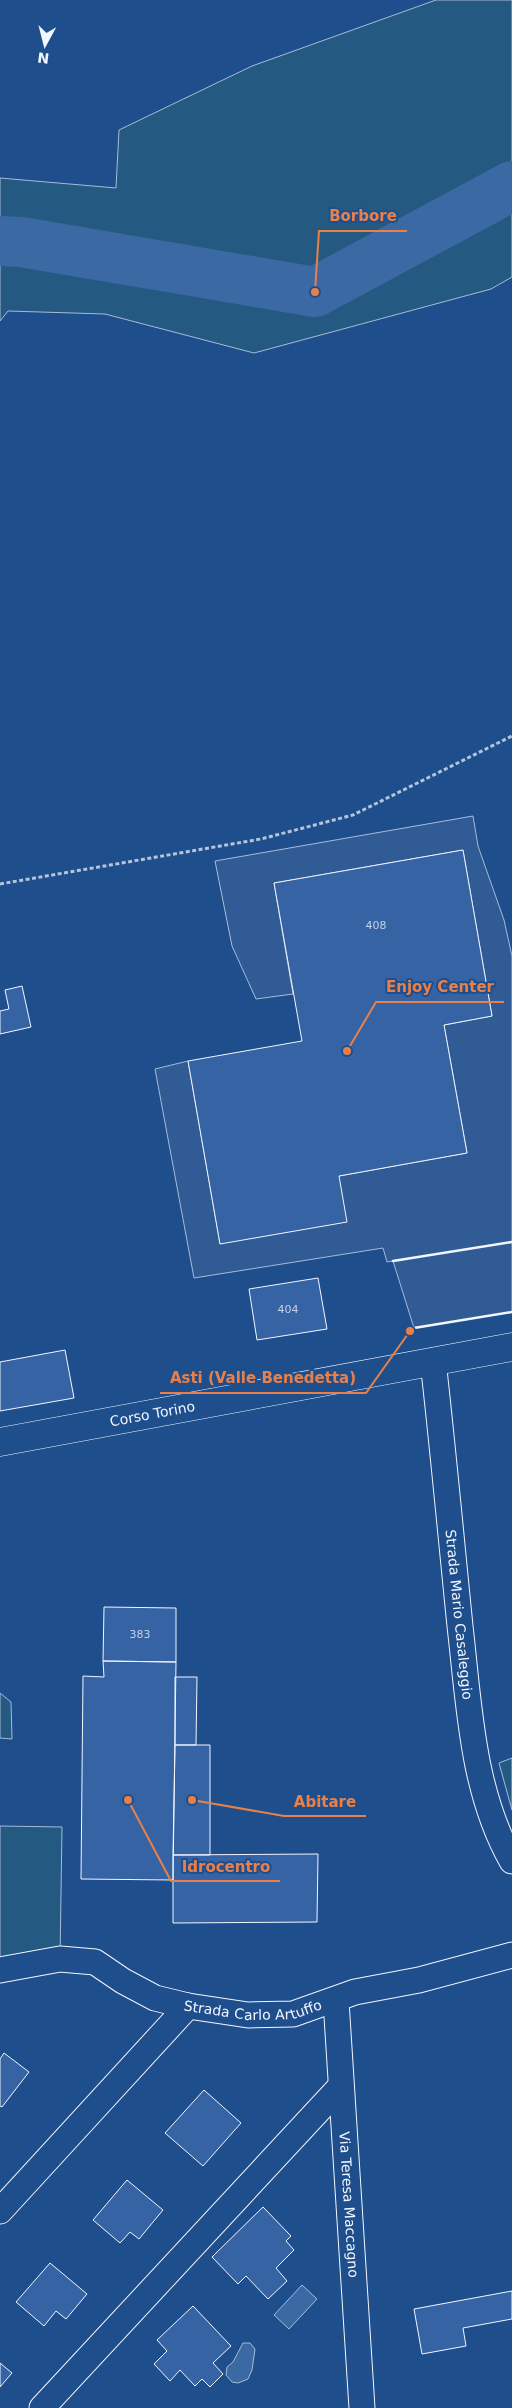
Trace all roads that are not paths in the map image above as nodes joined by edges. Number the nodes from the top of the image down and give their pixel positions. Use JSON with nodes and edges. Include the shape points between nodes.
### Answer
{"nodes":[{"id":1,"x":512,"y":1347,"type":"edge"},
{"id":2,"x":433,"y":1361,"type":"junction"},
{"id":3,"x":0,"y":1442,"type":"edge"},
{"id":4,"x":512,"y":1861,"type":"edge"},
{"id":5,"x":512,"y":1955,"type":"edge"},
{"id":6,"x":0,"y":1970,"type":"edge"},
{"id":7,"x":336,"y":2001,"type":"junction"},
{"id":8,"x":188,"y":2006,"type":"junction"},
{"id":9,"x":341,"y":2086,"type":"junction"},
{"id":10,"x":0,"y":2211,"type":"edge"},
{"id":11,"x":42,"y":2408,"type":"edge"},
{"id":12,"x":362,"y":2408,"type":"edge"}],
"edges":[{"from":1,"to":2,"type":"main road","name":"Corso Torino"},
{"from":2,"to":3,"type":"main road","name":"Corso Torino"},
{"from":2,"to":4,"type":"street","name":"Strada Mario Casaleggio","via":[[466,1682],[479,1771],[501,1842]]},
{"from":5,"to":7,"type":"street","name":"Strada Carlo Artuffo","via":[[419,1980],[355,1992]]},
{"from":6,"to":8,"type":"street","name":"Strada Carlo Artuffo","via":[[60,1959],[95,1962],[155,1998]]},
{"from":7,"to":8,"type":"street","name":"Strada Carlo Artuffo","via":[[293,2014],[248,2015]]},
{"from":7,"to":9,"type":"street","name":"Via Teresa Maccagno"},
{"from":8,"to":10,"type":"street"},
{"from":9,"to":11,"type":"street"},
{"from":9,"to":12,"type":"street","name":"Via Teresa Maccagno"}]}
